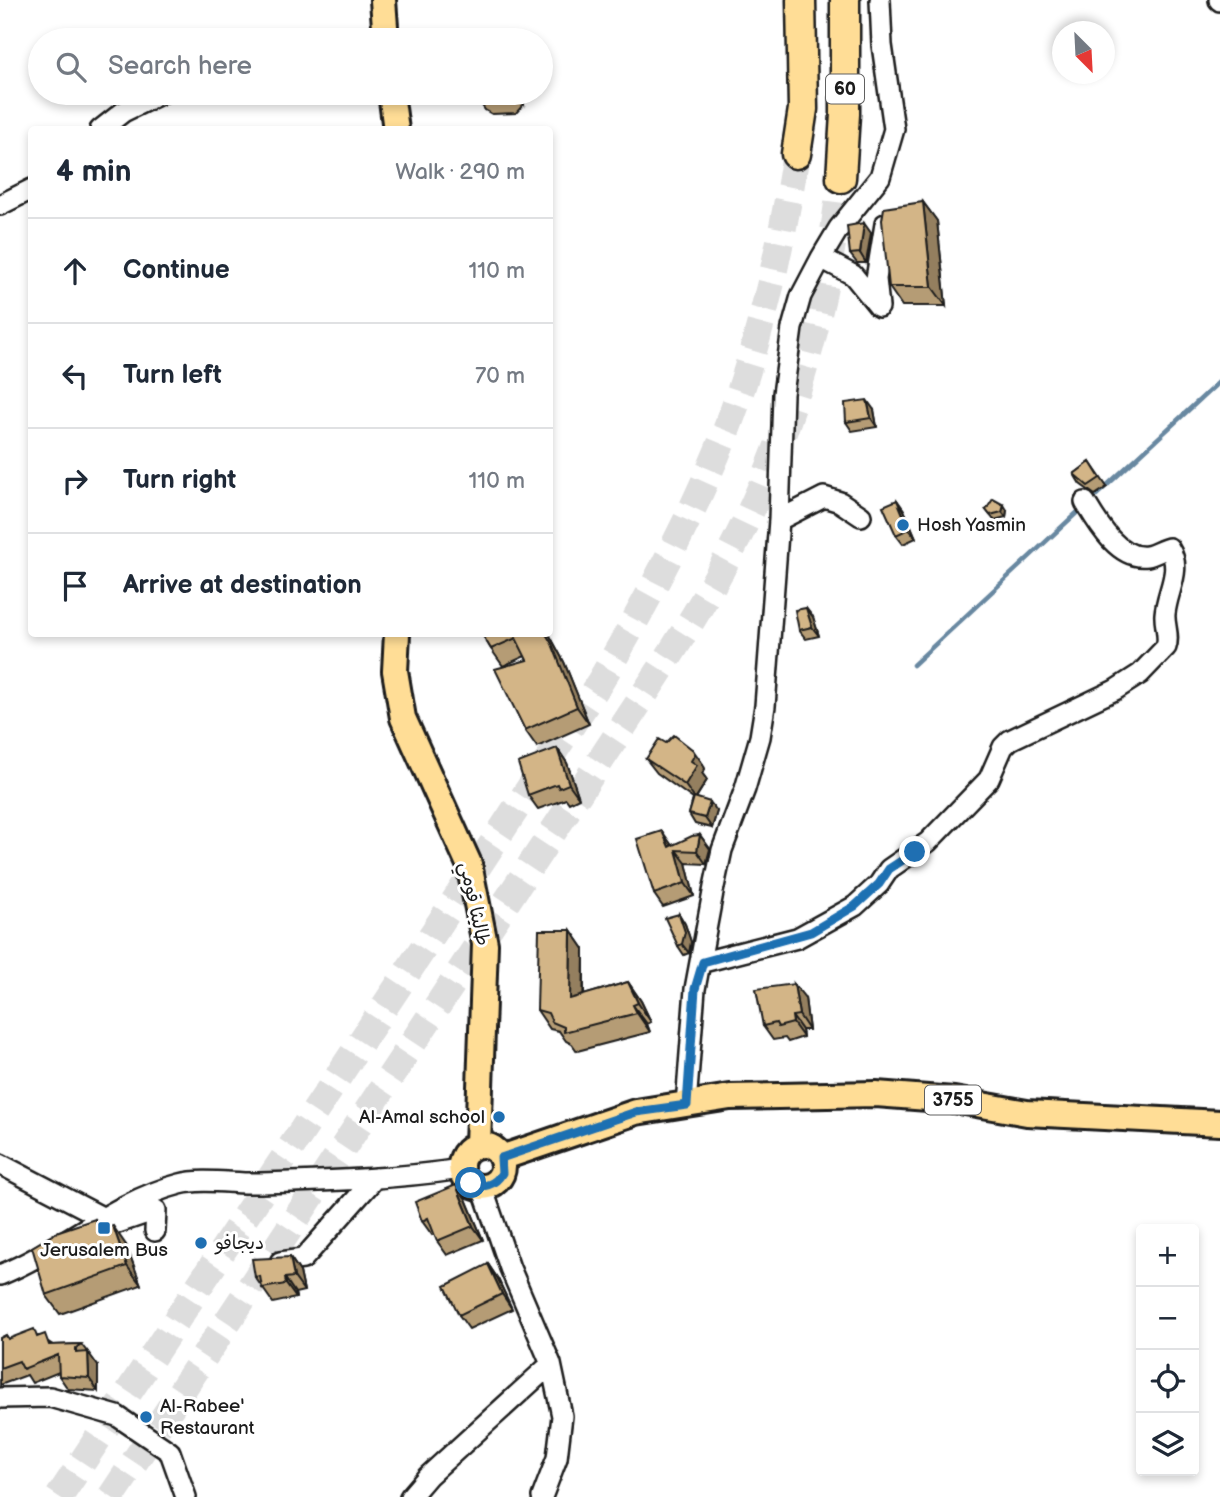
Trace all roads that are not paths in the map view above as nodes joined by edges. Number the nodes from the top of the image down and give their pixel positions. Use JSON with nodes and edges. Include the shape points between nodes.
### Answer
{"nodes":[{"id":1,"x":383,"y":0,"type":"edge"},
{"id":2,"x":801,"y":0,"type":"edge"},
{"id":3,"x":845,"y":0,"type":"edge"},
{"id":4,"x":880,"y":0,"type":"edge"},
{"id":5,"x":385,"y":28,"type":"edge"},
{"id":6,"x":137,"y":105,"type":"edge"},
{"id":7,"x":393,"y":105,"type":"edge"},
{"id":8,"x":105,"y":126,"type":"edge"},
{"id":9,"x":395,"y":126,"type":"edge"},
{"id":10,"x":796,"y":154,"type":"tunnel mouth"},
{"id":11,"x":841,"y":178,"type":"tunnel mouth"},
{"id":12,"x":28,"y":191,"type":"edge"},
{"id":13,"x":0,"y":205,"type":"edge"},
{"id":14,"x":885,"y":224,"type":"edge"},
{"id":15,"x":821,"y":258,"type":"junction"},
{"id":16,"x":1085,"y":502,"type":"dead end"},
{"id":17,"x":861,"y":516,"type":"dead end"},
{"id":18,"x":779,"y":520,"type":"junction"},
{"id":19,"x":397,"y":637,"type":"edge"},
{"id":20,"x":703,"y":962,"type":"junction"},
{"id":21,"x":687,"y":1105,"type":"junction"},
{"id":22,"x":1220,"y":1123,"type":"edge"},
{"id":23,"x":478,"y":1145,"type":"junction"},
{"id":24,"x":501,"y":1158,"type":"junction"},
{"id":25,"x":0,"y":1164,"type":"edge"},
{"id":26,"x":461,"y":1169,"type":"junction"},
{"id":27,"x":375,"y":1178,"type":"junction"},
{"id":28,"x":482,"y":1187,"type":"junction"},
{"id":29,"x":104,"y":1216,"type":"junction"},
{"id":30,"x":155,"y":1231,"type":"dead end"},
{"id":31,"x":280,"y":1262,"type":"edge"},
{"id":32,"x":0,"y":1275,"type":"edge"},
{"id":33,"x":551,"y":1364,"type":"junction"},
{"id":34,"x":0,"y":1398,"type":"edge"},
{"id":35,"x":186,"y":1497,"type":"edge"},
{"id":36,"x":410,"y":1497,"type":"edge"},
{"id":37,"x":542,"y":1497,"type":"edge"}],
"edges":[{"from":1,"to":5,"type":"main road"},
{"from":2,"to":10,"type":"highway","number":"60","via":[[803,109]]},
{"from":3,"to":11,"type":"highway","number":"60"},
{"from":4,"to":15,"type":"street","via":[[894,119],[892,142],[880,177]]},
{"from":6,"to":8,"type":"street"},
{"from":7,"to":9,"type":"main road"},
{"from":12,"to":13,"type":"street"},
{"from":14,"to":15,"type":"street","via":[[876,279],[879,307],[853,275]]},
{"from":15,"to":18,"type":"street","via":[[801,296],[792,328],[783,394]]},
{"from":16,"to":20,"type":"street","via":[[1103,533],[1116,544],[1139,556],[1168,548],[1174,556],[1175,575],[1165,614],[1166,647],[1140,674],[1115,690],[1010,740],[989,779],[928,842],[889,869],[855,906],[797,938]]},
{"from":17,"to":18,"type":"street","via":[[824,497]]},
{"from":18,"to":20,"type":"street","via":[[760,737],[722,850]]},
{"from":19,"to":23,"type":"main road","name":"طاليثا قومي","via":[[395,671],[403,718],[469,864],[485,944]]},
{"from":20,"to":21,"type":"street","via":[[695,989]]},
{"from":21,"to":22,"type":"main road","number":"3755","via":[[730,1097],[876,1094],[954,1100],[1027,1113]]},
{"from":21,"to":24,"type":"main road","number":"3755","via":[[636,1112]]},
{"from":23,"to":24,"type":"main road","via":[[491,1147]]},
{"from":23,"to":26,"type":"main road","via":[[463,1157]]},
{"from":24,"to":28,"type":"main road","via":[[498,1179]]},
{"from":25,"to":29,"type":"street"},
{"from":26,"to":27,"type":"street"},
{"from":26,"to":28,"type":"main road","via":[[466,1180]]},
{"from":27,"to":29,"type":"street","via":[[181,1184]]},
{"from":27,"to":31,"type":"street","via":[[303,1259]]},
{"from":28,"to":33,"type":"street"},
{"from":29,"to":30,"type":"street","via":[[115,1224],[156,1210]]},
{"from":29,"to":32,"type":"street","via":[[36,1261]]},
{"from":33,"to":36,"type":"street"},
{"from":33,"to":37,"type":"street","via":[[562,1416],[556,1458]]},
{"from":34,"to":35,"type":"street","via":[[50,1397],[117,1416],[170,1452]]}]}
